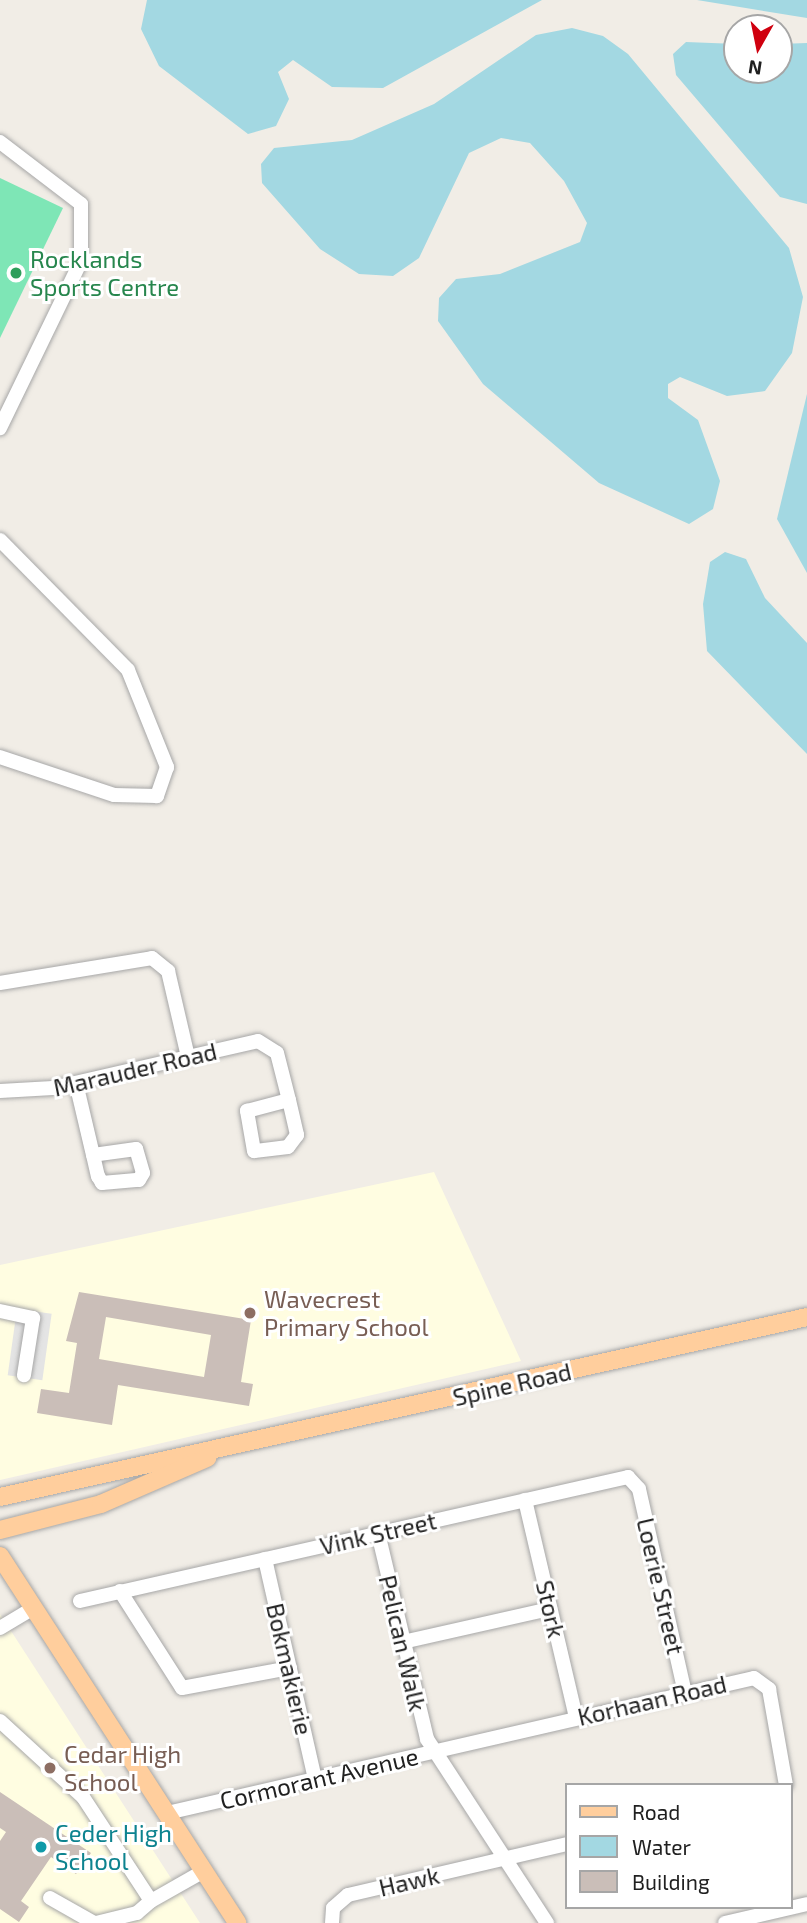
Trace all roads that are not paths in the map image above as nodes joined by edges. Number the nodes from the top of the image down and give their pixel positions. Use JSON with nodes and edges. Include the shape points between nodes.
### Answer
{"nodes":[{"id":1,"x":0,"y":142,"type":"edge"},
{"id":2,"x":0,"y":428,"type":"edge"},
{"id":3,"x":0,"y":540,"type":"edge"},
{"id":4,"x":0,"y":757,"type":"edge"},
{"id":5,"x":0,"y":983,"type":"edge"},
{"id":6,"x":188,"y":1057,"type":"junction"},
{"id":7,"x":76,"y":1083,"type":"junction"},
{"id":8,"x":0,"y":1091,"type":"edge"},
{"id":9,"x":289,"y":1100,"type":"dead end"},
{"id":10,"x":93,"y":1155,"type":"dead end"},
{"id":11,"x":0,"y":1311,"type":"edge"},
{"id":12,"x":807,"y":1317,"type":"edge"},
{"id":13,"x":24,"y":1375,"type":"dead end"},
{"id":14,"x":218,"y":1452,"type":"junction"},
{"id":15,"x":634,"y":1480,"type":"joint"},
{"id":16,"x":0,"y":1497,"type":"edge"},
{"id":17,"x":525,"y":1500,"type":"junction"},
{"id":18,"x":0,"y":1530,"type":"edge"},
{"id":19,"x":378,"y":1533,"type":"junction"},
{"id":20,"x":0,"y":1556,"type":"edge"},
{"id":21,"x":265,"y":1559,"type":"junction"},
{"id":22,"x":121,"y":1591,"type":"junction"},
{"id":23,"x":80,"y":1601,"type":"dead end"},
{"id":24,"x":33,"y":1608,"type":"junction"},
{"id":25,"x":551,"y":1609,"type":"junction"},
{"id":26,"x":0,"y":1628,"type":"edge"},
{"id":27,"x":403,"y":1642,"type":"junction"},
{"id":28,"x":290,"y":1668,"type":"junction"},
{"id":29,"x":685,"y":1693,"type":"junction"},
{"id":30,"x":576,"y":1718,"type":"junction"},
{"id":31,"x":0,"y":1721,"type":"edge"},
{"id":32,"x":435,"y":1751,"type":"junction"},
{"id":33,"x":315,"y":1779,"type":"junction"},
{"id":34,"x":786,"y":1783,"type":"edge"},
{"id":35,"x":167,"y":1813,"type":"junction"},
{"id":36,"x":566,"y":1844,"type":"edge"},
{"id":37,"x":506,"y":1858,"type":"junction"},
{"id":38,"x":204,"y":1871,"type":"junction"},
{"id":39,"x":50,"y":1898,"type":"dead end"},
{"id":40,"x":151,"y":1901,"type":"junction"},
{"id":41,"x":785,"y":1909,"type":"edge"},
{"id":42,"x":95,"y":1923,"type":"edge"},
{"id":43,"x":237,"y":1923,"type":"edge"},
{"id":44,"x":332,"y":1923,"type":"edge"},
{"id":45,"x":547,"y":1923,"type":"edge"},
{"id":46,"x":725,"y":1923,"type":"edge"}],
"edges":[{"from":1,"to":2,"type":"street","via":[[81,204],[81,249]]},
{"from":3,"to":4,"type":"street","via":[[128,670],[167,767],[158,796],[114,795]]},
{"from":5,"to":6,"type":"street","via":[[152,958],[168,971]]},
{"from":6,"to":7,"type":"street","name":"Marauder Road"},
{"from":6,"to":9,"type":"street","name":"Marauder Road","via":[[269,1044]]},
{"from":7,"to":8,"type":"street","name":"Marauder Road"},
{"from":7,"to":10,"type":"street"},
{"from":11,"to":13,"type":"street","via":[[33,1318]]},
{"from":12,"to":14,"type":"main road","name":"Spine Road"},
{"from":14,"to":16,"type":"main road","name":"Spine Road"},
{"from":14,"to":18,"type":"main road","name":"Spine Road","via":[[123,1497]]},
{"from":15,"to":17,"type":"street","name":"Vink Street"},
{"from":15,"to":29,"type":"street","name":"Loerie Street"},
{"from":17,"to":19,"type":"street","name":"Vink Street"},
{"from":17,"to":25,"type":"street","name":"Stork"},
{"from":19,"to":21,"type":"street","name":"Vink Street"},
{"from":19,"to":27,"type":"street","name":"Pelican Walk"},
{"from":20,"to":24,"type":"main road"},
{"from":21,"to":22,"type":"street","name":"Vink Street"},
{"from":21,"to":28,"type":"street","name":"Bokmakierie"},
{"from":22,"to":23,"type":"street","name":"Vink Street"},
{"from":22,"to":28,"type":"street","via":[[181,1688]]},
{"from":24,"to":26,"type":"street"},
{"from":24,"to":35,"type":"main road"},
{"from":25,"to":27,"type":"street"},
{"from":25,"to":30,"type":"street","name":"Stork"},
{"from":27,"to":32,"type":"street","name":"Pelican Walk"},
{"from":28,"to":33,"type":"street","name":"Bokmakierie"},
{"from":29,"to":30,"type":"street","name":"Korhaan Road"},
{"from":29,"to":34,"type":"street","name":"Korhaan Road","via":[[749,1678],[766,1684]]},
{"from":30,"to":32,"type":"street","name":"Korhaan Road"},
{"from":31,"to":40,"type":"street","via":[[83,1797]]},
{"from":32,"to":33,"type":"street","name":"Cormorant Avenue"},
{"from":32,"to":37,"type":"street","name":"Cormorant Avenue"},
{"from":33,"to":35,"type":"street","name":"Cormorant Avenue"},
{"from":35,"to":38,"type":"main road"},
{"from":36,"to":37,"type":"street"},
{"from":37,"to":44,"type":"street","name":"Hawk","via":[[348,1895],[333,1909]]},
{"from":37,"to":45,"type":"street","name":"Cormorant Avenue"},
{"from":38,"to":40,"type":"street"},
{"from":38,"to":43,"type":"main road"},
{"from":39,"to":42,"type":"street"},
{"from":40,"to":42,"type":"street","via":[[137,1913]]},
{"from":41,"to":46,"type":"street"}]}
